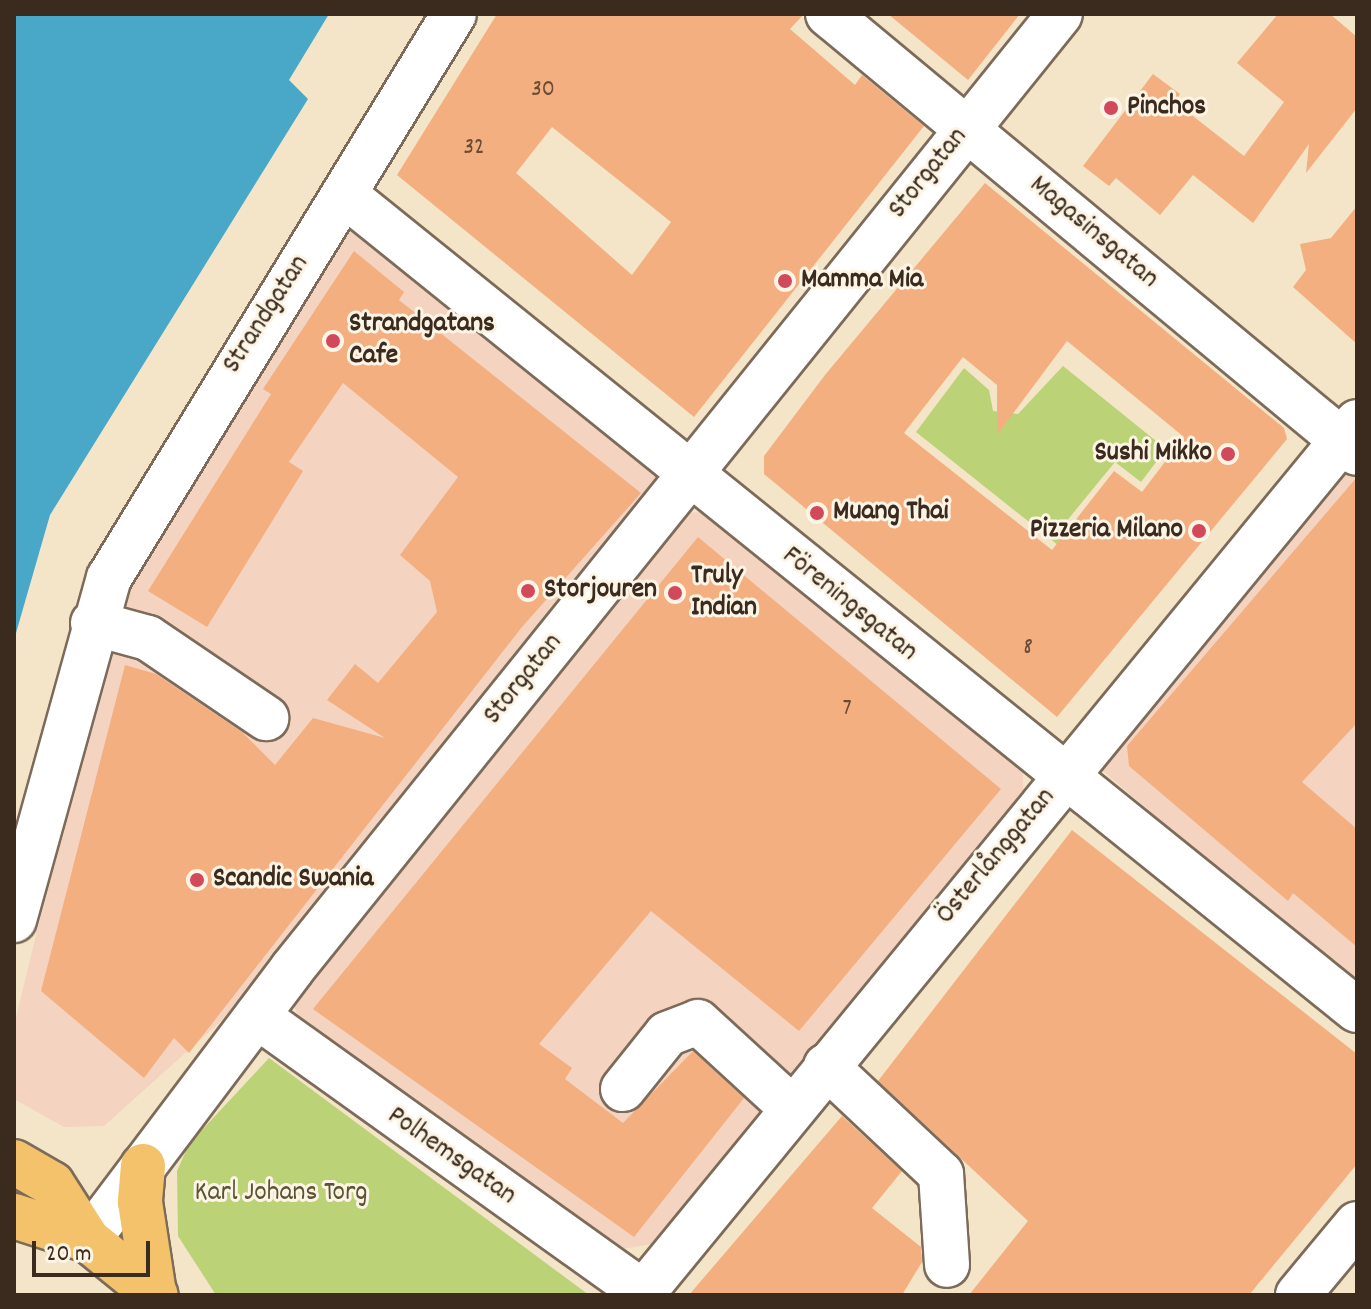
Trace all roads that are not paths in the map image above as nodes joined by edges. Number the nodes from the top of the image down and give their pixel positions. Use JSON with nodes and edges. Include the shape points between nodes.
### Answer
{"nodes":[{"id":1,"x":454,"y":14,"type":"edge"},
{"id":2,"x":828,"y":14,"type":"edge"},
{"id":3,"x":1060,"y":14,"type":"edge"},
{"id":4,"x":967,"y":127,"type":"junction"},
{"id":5,"x":345,"y":195,"type":"junction"},
{"id":6,"x":1352,"y":439,"type":"edge"},
{"id":7,"x":688,"y":476,"type":"junction"},
{"id":8,"x":93,"y":623,"type":"junction"},
{"id":9,"x":266,"y":718,"type":"dead end"},
{"id":10,"x":1063,"y":778,"type":"junction"},
{"id":11,"x":14,"y":920,"type":"edge"},
{"id":12,"x":1357,"y":1010,"type":"edge"},
{"id":13,"x":257,"y":1016,"type":"junction"},
{"id":14,"x":826,"y":1066,"type":"junction"},
{"id":15,"x":623,"y":1089,"type":"dead end"},
{"id":16,"x":792,"y":1108,"type":"junction"},
{"id":17,"x":150,"y":1156,"type":"junction"},
{"id":18,"x":14,"y":1162,"type":"edge"},
{"id":19,"x":14,"y":1216,"type":"edge"},
{"id":20,"x":1357,"y":1224,"type":"edge"},
{"id":21,"x":88,"y":1240,"type":"junction"},
{"id":22,"x":947,"y":1265,"type":"dead end"},
{"id":23,"x":155,"y":1294,"type":"edge"},
{"id":24,"x":644,"y":1294,"type":"edge"},
{"id":25,"x":1298,"y":1295,"type":"edge"}],
"edges":[{"from":1,"to":5,"type":"street","name":"Strandgatan"},
{"from":2,"to":4,"type":"street","name":"Magasinsgatan"},
{"from":3,"to":4,"type":"street","name":"Storgatan"},
{"from":4,"to":6,"type":"street","name":"Magasinsgatan"},
{"from":4,"to":7,"type":"street","name":"Storgatan"},
{"from":5,"to":7,"type":"street","name":"Föreningsgatan"},
{"from":5,"to":8,"type":"street","name":"Strandgatan","via":[[204,413],[109,578]]},
{"from":6,"to":10,"type":"street","name":"Österlånggatan"},
{"from":7,"to":10,"type":"street","name":"Föreningsgatan"},
{"from":7,"to":13,"type":"street","name":"Storgatan"},
{"from":8,"to":9,"type":"street","via":[[148,638]]},
{"from":8,"to":11,"type":"street","name":"Strandgatan"},
{"from":10,"to":12,"type":"street","name":"Föreningsgatan"},
{"from":10,"to":14,"type":"street","name":"Österlånggatan"},
{"from":13,"to":17,"type":"street","name":"Storgatan"},
{"from":13,"to":24,"type":"street","name":"Polhemsgatan"},
{"from":14,"to":16,"type":"street","name":"Österlånggatan"},
{"from":14,"to":22,"type":"street","via":[[941,1174]]},
{"from":15,"to":16,"type":"street","via":[[667,1034],[698,1022]]},
{"from":16,"to":24,"type":"street","name":"Österlånggatan"},
{"from":17,"to":21,"type":"street","name":"Storgatan"},
{"from":17,"to":23,"type":"main road","via":[[140,1202]]},
{"from":18,"to":21,"type":"main road","via":[[52,1184]]},
{"from":19,"to":21,"type":"main road"},
{"from":20,"to":25,"type":"street"},
{"from":21,"to":23,"type":"main road"}]}
